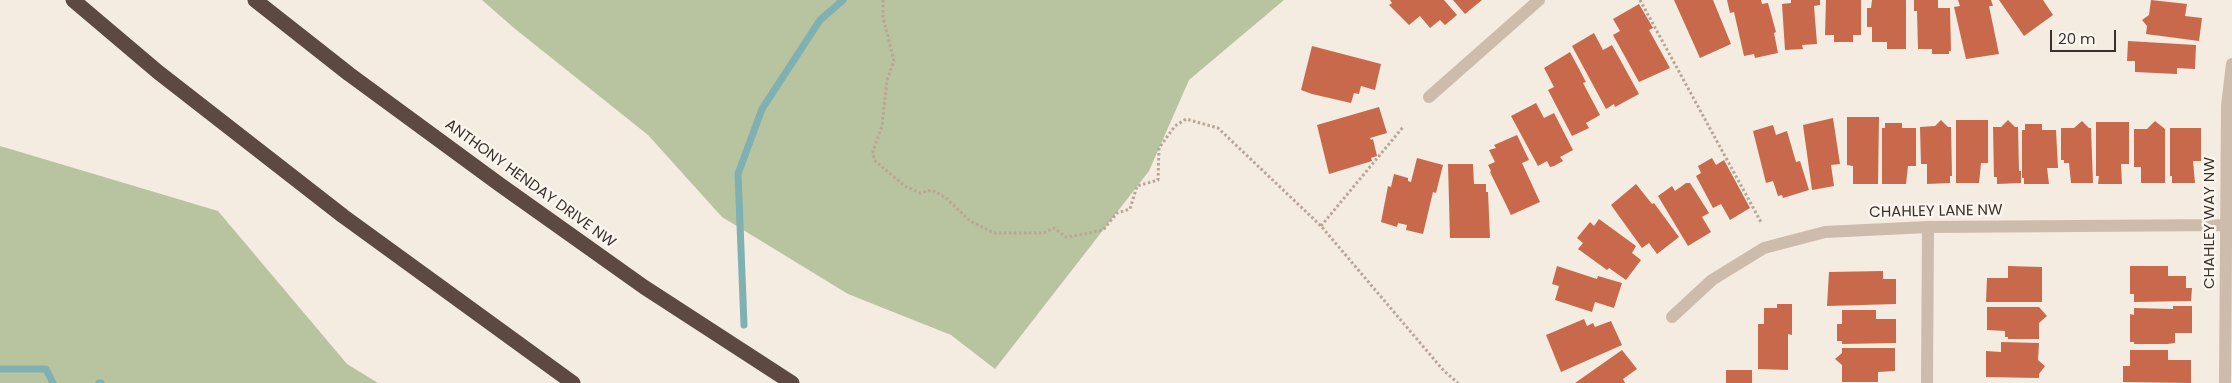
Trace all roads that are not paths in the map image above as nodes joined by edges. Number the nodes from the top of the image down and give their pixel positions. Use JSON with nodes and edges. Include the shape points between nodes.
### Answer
{"nodes":[{"id":1,"x":73,"y":0,"type":"edge"},
{"id":2,"x":256,"y":0,"type":"edge"},
{"id":3,"x":1539,"y":0,"type":"edge"},
{"id":4,"x":2232,"y":64,"type":"edge"},
{"id":5,"x":1429,"y":97,"type":"dead end"},
{"id":6,"x":2227,"y":225,"type":"junction"},
{"id":7,"x":1928,"y":227,"type":"junction"},
{"id":8,"x":1672,"y":317,"type":"dead end"},
{"id":9,"x":573,"y":383,"type":"edge"},
{"id":10,"x":792,"y":383,"type":"edge"},
{"id":11,"x":1927,"y":383,"type":"edge"},
{"id":12,"x":2225,"y":383,"type":"edge"}],
"edges":[{"from":1,"to":9,"type":"highway","via":[[181,90],[343,216]]},
{"from":2,"to":10,"type":"highway","name":"ANTHONY HENDAY DRIVE NW","via":[[348,74],[499,184],[644,287]]},
{"from":3,"to":5,"type":"street"},
{"from":4,"to":6,"type":"street","name":"CHAHLEY WAY NW","via":[[2227,106]]},
{"from":6,"to":7,"type":"street","name":"CHAHLEY LANE NW"},
{"from":6,"to":12,"type":"street","name":"CHAHLEY WAY NW"},
{"from":7,"to":8,"type":"street","name":"CHAHLEY LANE NW","via":[[1826,232],[1764,248],[1712,280]]},
{"from":7,"to":11,"type":"street"}]}
